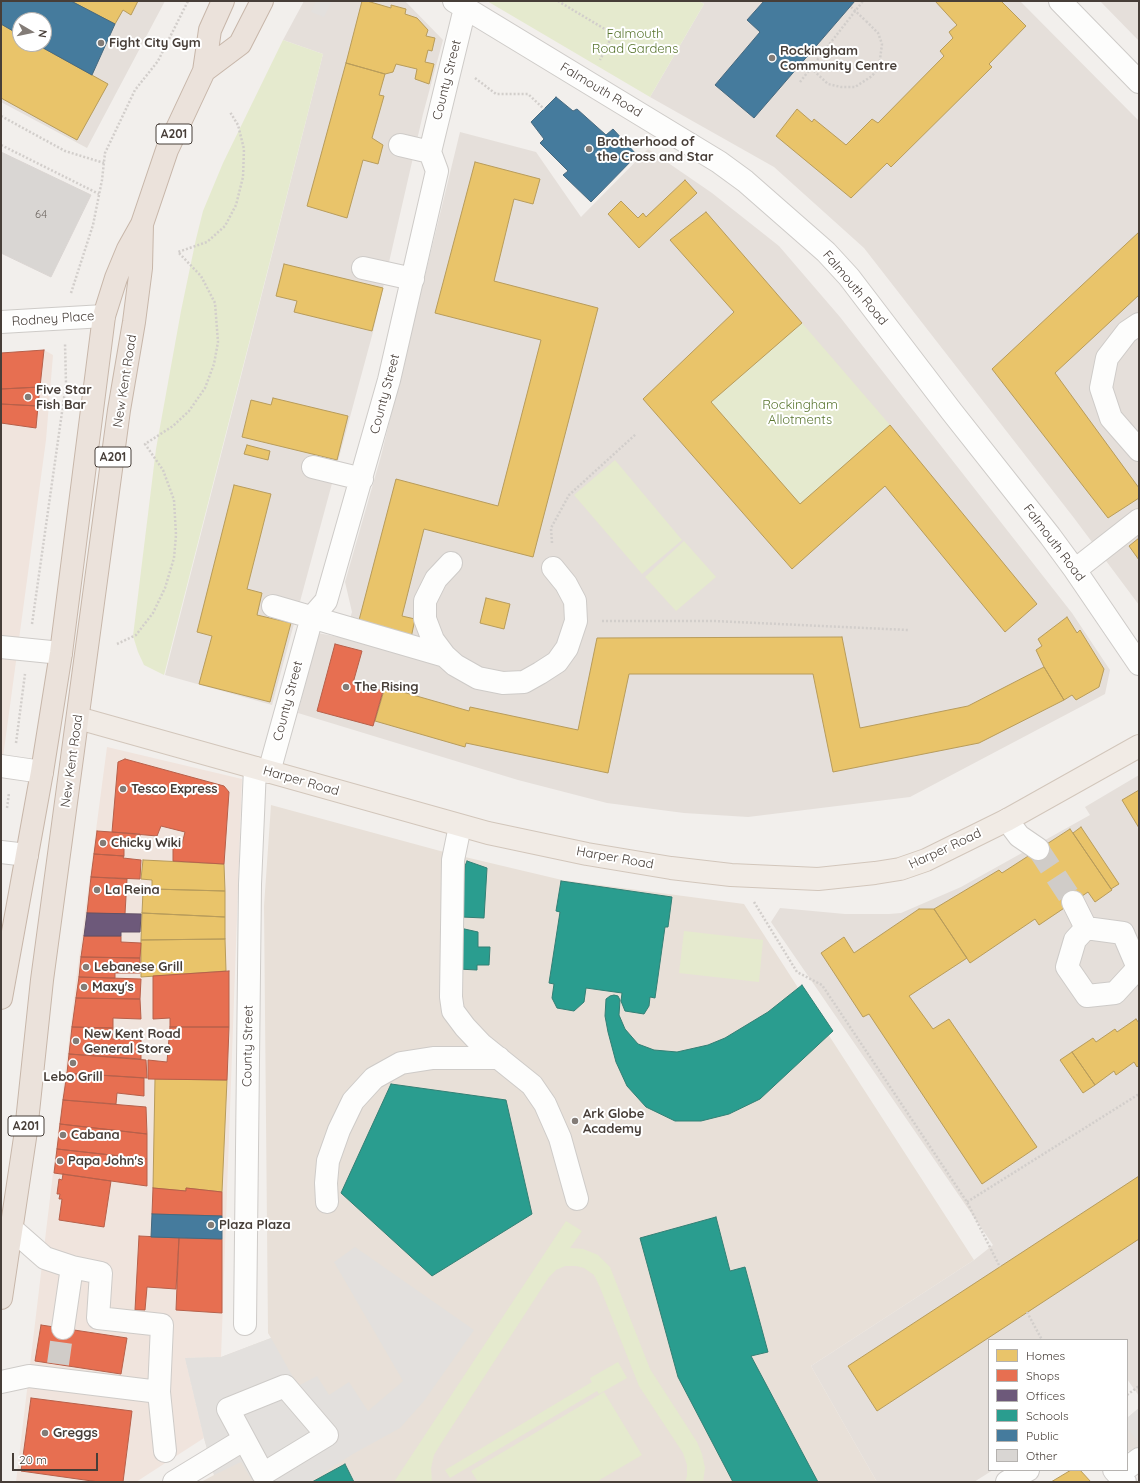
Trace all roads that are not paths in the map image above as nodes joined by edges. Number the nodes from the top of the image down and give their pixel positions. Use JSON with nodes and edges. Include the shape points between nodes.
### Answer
{"nodes":[{"id":1,"x":223,"y":1,"type":"edge"},
{"id":2,"x":262,"y":1,"type":"edge"},
{"id":3,"x":1060,"y":1,"type":"edge"},
{"id":4,"x":460,"y":4,"type":"edge"},
{"id":5,"x":204,"y":71,"type":"junction"},
{"id":6,"x":1139,"y":82,"type":"edge"},
{"id":7,"x":400,"y":145,"type":"dead end"},
{"id":8,"x":430,"y":152,"type":"junction"},
{"id":9,"x":142,"y":224,"type":"junction"},
{"id":10,"x":363,"y":268,"type":"dead end"},
{"id":11,"x":413,"y":280,"type":"junction"},
{"id":12,"x":104,"y":316,"type":"junction"},
{"id":13,"x":1,"y":322,"type":"edge"},
{"id":14,"x":1139,"y":324,"type":"edge"},
{"id":15,"x":1139,"y":450,"type":"edge"},
{"id":16,"x":313,"y":467,"type":"dead end"},
{"id":17,"x":362,"y":479,"type":"junction"},
{"id":18,"x":1139,"y":520,"type":"edge"},
{"id":19,"x":451,"y":563,"type":"dead end"},
{"id":20,"x":553,"y":568,"type":"road end"},
{"id":21,"x":1075,"y":570,"type":"junction"},
{"id":22,"x":273,"y":606,"type":"dead end"},
{"id":23,"x":312,"y":616,"type":"junction"},
{"id":24,"x":1,"y":647,"type":"edge"},
{"id":25,"x":61,"y":653,"type":"junction"},
{"id":26,"x":445,"y":656,"type":"junction"},
{"id":27,"x":1139,"y":664,"type":"edge"},
{"id":28,"x":78,"y":718,"type":"junction"},
{"id":29,"x":1139,"y":746,"type":"edge"},
{"id":30,"x":1,"y":766,"type":"edge"},
{"id":31,"x":262,"y":770,"type":"junction"},
{"id":32,"x":42,"y":772,"type":"junction"},
{"id":33,"x":1007,"y":820,"type":"junction"},
{"id":34,"x":460,"y":826,"type":"junction"},
{"id":35,"x":1038,"y":850,"type":"tunnel mouth"},
{"id":36,"x":1,"y":852,"type":"edge"},
{"id":37,"x":27,"y":855,"type":"junction"},
{"id":38,"x":1073,"y":902,"type":"tunnel mouth"},
{"id":39,"x":1086,"y":928,"type":"dead end"},
{"id":40,"x":1,"y":998,"type":"edge"},
{"id":41,"x":499,"y":1058,"type":"junction"},
{"id":42,"x":577,"y":1199,"type":"dead end"},
{"id":43,"x":328,"y":1202,"type":"dead end"},
{"id":44,"x":12,"y":1229,"type":"junction"},
{"id":45,"x":72,"y":1267,"type":"junction"},
{"id":46,"x":1,"y":1298,"type":"edge"},
{"id":47,"x":245,"y":1324,"type":"dead end"},
{"id":48,"x":63,"y":1328,"type":"tunnel mouth"},
{"id":49,"x":1,"y":1382,"type":"edge"},
{"id":50,"x":159,"y":1392,"type":"junction"},
{"id":51,"x":243,"y":1440,"type":"dead end"},
{"id":52,"x":165,"y":1451,"type":"dead end"},
{"id":53,"x":1139,"y":1459,"type":"edge"},
{"id":54,"x":1128,"y":1468,"type":"edge"},
{"id":55,"x":1026,"y":1471,"type":"edge"},
{"id":56,"x":174,"y":1482,"type":"edge"},
{"id":57,"x":1007,"y":1482,"type":"edge"}],
"edges":[{"from":1,"to":5,"type":"highway","name":"New Kent Road","number":"A201","via":[[210,30]]},
{"from":2,"to":5,"type":"highway","name":"New Kent Road","number":"A201","via":[[240,44]]},
{"from":3,"to":6,"type":"street"},
{"from":4,"to":8,"type":"street","name":"County Street"},
{"from":4,"to":21,"type":"street","name":"Falmouth Road","via":[[732,171],[826,252],[849,277]]},
{"from":5,"to":9,"type":"highway","name":"New Kent Road","number":"A201","via":[[167,150]]},
{"from":7,"to":8,"type":"street"},
{"from":8,"to":11,"type":"street","name":"County Street","via":[[438,171]]},
{"from":9,"to":12,"type":"highway","name":"New Kent Road","number":"A201","via":[[116,278]]},
{"from":9,"to":28,"type":"highway","name":"New Kent Road","number":"A201","via":[[141,268],[119,410]]},
{"from":10,"to":11,"type":"street"},
{"from":11,"to":17,"type":"street","name":"County Street"},
{"from":12,"to":13,"type":"street","name":"Rodney Place"},
{"from":12,"to":25,"type":"highway","name":"New Kent Road","number":"A201"},
{"from":14,"to":15,"type":"street","via":[[1127,332],[1107,358],[1101,388],[1111,418]]},
{"from":16,"to":17,"type":"street"},
{"from":17,"to":23,"type":"street","name":"County Street","via":[[326,601]]},
{"from":18,"to":21,"type":"street"},
{"from":19,"to":26,"type":"street","via":[[436,579],[425,601],[425,619],[434,640]]},
{"from":20,"to":26,"type":"street","via":[[575,601],[576,621],[567,648],[557,662],[524,682],[503,683],[478,678]]},
{"from":21,"to":27,"type":"street","name":"Falmouth Road"},
{"from":22,"to":23,"type":"street"},
{"from":23,"to":26,"type":"street","via":[[351,630]]},
{"from":23,"to":31,"type":"street","name":"County Street"},
{"from":24,"to":25,"type":"street"},
{"from":25,"to":32,"type":"highway","name":"New Kent Road","number":"A201"},
{"from":28,"to":31,"type":"main road","name":"Harper Road"},
{"from":28,"to":44,"type":"highway","name":"New Kent Road","number":"A201","via":[[42,980],[26,1131]]},
{"from":29,"to":33,"type":"main road","name":"Harper Road"},
{"from":30,"to":32,"type":"street"},
{"from":31,"to":34,"type":"main road","name":"Harper Road"},
{"from":31,"to":47,"type":"street","name":"County Street","via":[[250,884]]},
{"from":32,"to":37,"type":"highway","name":"New Kent Road","number":"A201"},
{"from":33,"to":34,"type":"main road","name":"Harper Road","via":[[926,860],[900,869],[818,879],[731,875],[671,868],[587,854]]},
{"from":33,"to":35,"type":"street","via":[[1019,836]]},
{"from":34,"to":41,"type":"street","via":[[453,860],[453,1011],[481,1044]]},
{"from":36,"to":37,"type":"street"},
{"from":37,"to":40,"type":"highway","name":"New Kent Road","number":"A201"},
{"from":38,"to":39,"type":"street"},
{"from":41,"to":42,"type":"street","via":[[532,1085],[545,1104],[560,1138]]},
{"from":41,"to":43,"type":"street","via":[[433,1058],[401,1063],[374,1078],[353,1101],[339,1130],[328,1161]]},
{"from":44,"to":45,"type":"street","via":[[46,1258]]},
{"from":44,"to":46,"type":"highway","name":"New Kent Road","number":"A201"},
{"from":45,"to":48,"type":"street"},
{"from":45,"to":50,"type":"street","via":[[101,1274],[98,1318],[162,1325]]},
{"from":49,"to":50,"type":"street","via":[[57,1371]]},
{"from":50,"to":52,"type":"street"},
{"from":51,"to":56,"type":"street"},
{"from":53,"to":54,"type":"street"},
{"from":55,"to":57,"type":"street"}]}
